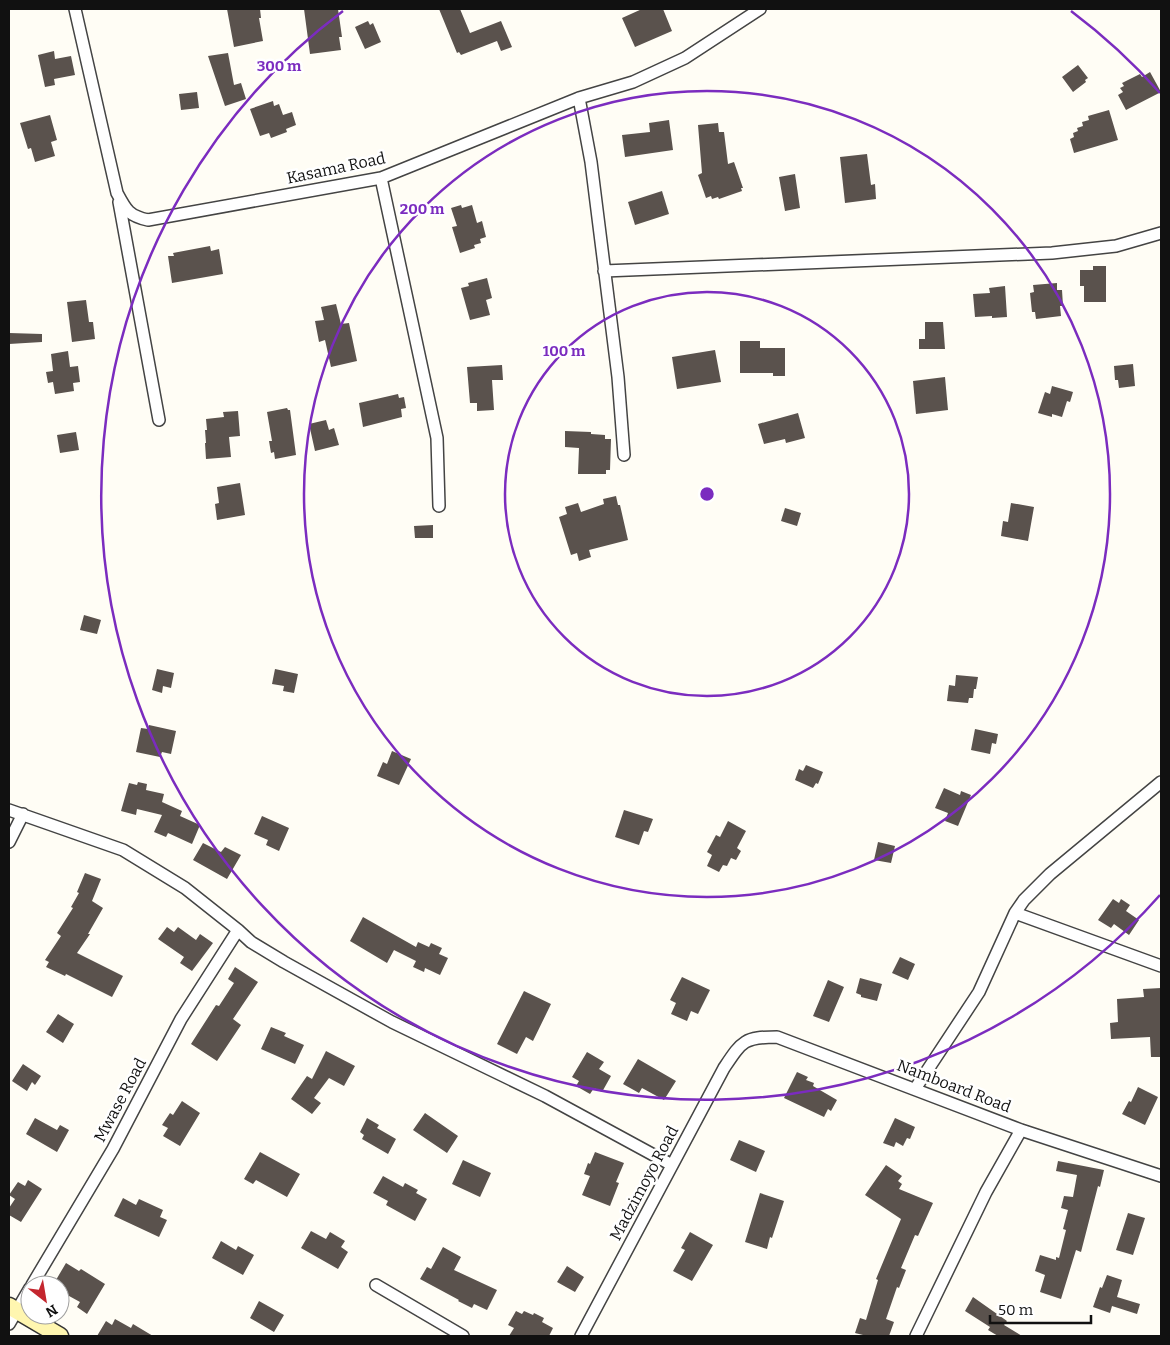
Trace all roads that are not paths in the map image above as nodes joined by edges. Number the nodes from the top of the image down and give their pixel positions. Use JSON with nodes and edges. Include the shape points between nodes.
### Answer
{"nodes":[{"id":1,"x":75,"y":9,"type":"edge"},
{"id":2,"x":760,"y":9,"type":"edge"},
{"id":3,"x":579,"y":98,"type":"junction"},
{"id":4,"x":381,"y":178,"type":"junction"},
{"id":5,"x":117,"y":193,"type":"junction"},
{"id":6,"x":1161,"y":233,"type":"edge"},
{"id":7,"x":604,"y":271,"type":"junction"},
{"id":8,"x":159,"y":420,"type":"dead end"},
{"id":9,"x":624,"y":455,"type":"dead end"},
{"id":10,"x":440,"y":506,"type":"dead end"},
{"id":11,"x":1161,"y":782,"type":"edge"},
{"id":12,"x":9,"y":810,"type":"edge"},
{"id":13,"x":23,"y":814,"type":"junction"},
{"id":14,"x":9,"y":842,"type":"edge"},
{"id":15,"x":1015,"y":914,"type":"junction"},
{"id":16,"x":238,"y":930,"type":"junction"},
{"id":17,"x":1161,"y":966,"type":"edge"},
{"id":18,"x":738,"y":1047,"type":"joint"},
{"id":19,"x":915,"y":1089,"type":"junction"},
{"id":20,"x":1022,"y":1130,"type":"junction"},
{"id":21,"x":672,"y":1165,"type":"junction"},
{"id":22,"x":1161,"y":1176,"type":"edge"},
{"id":23,"x":38,"y":1275,"type":"edge"},
{"id":24,"x":376,"y":1285,"type":"dead end"},
{"id":25,"x":20,"y":1301,"type":"edge"},
{"id":26,"x":11,"y":1313,"type":"edge"},
{"id":27,"x":60,"y":1336,"type":"edge"},
{"id":28,"x":463,"y":1336,"type":"edge"},
{"id":29,"x":582,"y":1336,"type":"edge"},
{"id":30,"x":916,"y":1336,"type":"edge"}],
"edges":[{"from":1,"to":5,"type":"street","name":"Kasama Road"},
{"from":2,"to":3,"type":"street","name":"Kasama Road","via":[[685,58],[633,82]]},
{"from":3,"to":4,"type":"street","name":"Kasama Road"},
{"from":3,"to":7,"type":"street","via":[[591,162]]},
{"from":4,"to":5,"type":"street","name":"Kasama Road","via":[[148,220],[134,217],[124,208]]},
{"from":4,"to":10,"type":"street","via":[[437,438]]},
{"from":5,"to":8,"type":"street"},
{"from":6,"to":7,"type":"street","via":[[1116,246],[1052,253]]},
{"from":7,"to":9,"type":"street"},
{"from":11,"to":15,"type":"street","via":[[1050,874]]},
{"from":12,"to":13,"type":"street"},
{"from":13,"to":14,"type":"street"},
{"from":13,"to":16,"type":"street","via":[[123,850],[184,888]]},
{"from":15,"to":17,"type":"street"},
{"from":15,"to":19,"type":"street","via":[[979,992]]},
{"from":16,"to":21,"type":"street","via":[[251,942],[392,1022],[545,1096]]},
{"from":16,"to":23,"type":"street","name":"Mwase Road","via":[[181,1018],[113,1149]]},
{"from":18,"to":19,"type":"street","name":"Namboard Road","via":[[757,1037],[777,1037]]},
{"from":18,"to":21,"type":"street","name":"Madzimoyo Road"},
{"from":19,"to":20,"type":"street","name":"Namboard Road"},
{"from":20,"to":22,"type":"street","name":"Namboard Road"},
{"from":20,"to":30,"type":"street","via":[[986,1192]]},
{"from":21,"to":29,"type":"street","name":"Madzimoyo Road"},
{"from":24,"to":28,"type":"street"},
{"from":25,"to":26,"type":"street","name":"Mwase Road"},
{"from":26,"to":27,"type":"street"}]}
